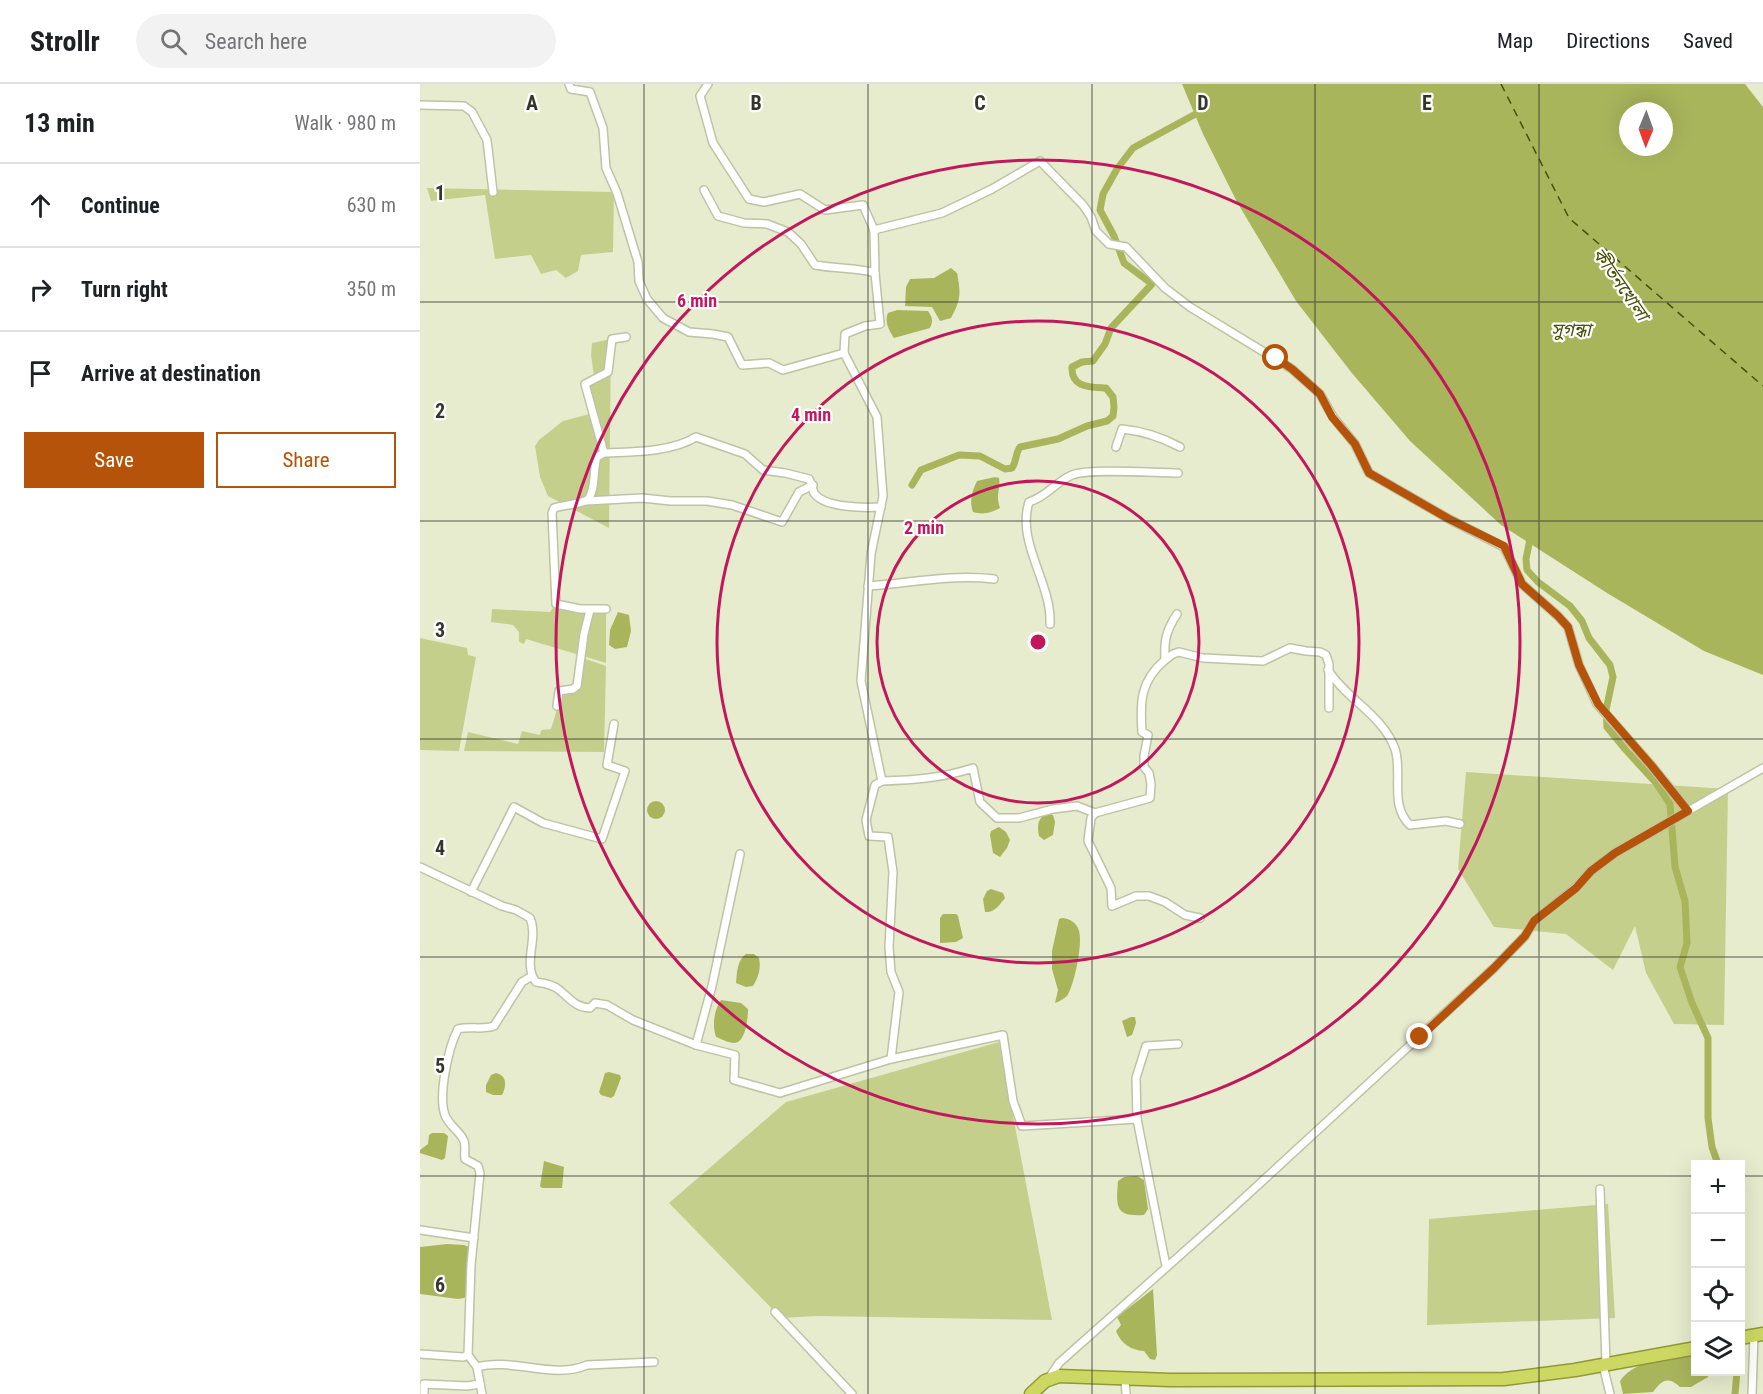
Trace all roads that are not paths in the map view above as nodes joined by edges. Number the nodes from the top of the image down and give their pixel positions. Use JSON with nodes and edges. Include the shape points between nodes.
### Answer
{"nodes":[{"id":1,"x":568,"y":84,"type":"edge"},
{"id":2,"x":708,"y":84,"type":"edge"},
{"id":3,"x":420,"y":105,"type":"edge"},
{"id":4,"x":704,"y":190,"type":"dead end"},
{"id":5,"x":493,"y":192,"type":"dead end"},
{"id":6,"x":874,"y":230,"type":"junction"},
{"id":7,"x":875,"y":273,"type":"junction"},
{"id":8,"x":626,"y":337,"type":"dead end"},
{"id":9,"x":844,"y":353,"type":"junction"},
{"id":10,"x":1116,"y":447,"type":"dead end"},
{"id":11,"x":1180,"y":447,"type":"dead end"},
{"id":12,"x":604,"y":453,"type":"junction"},
{"id":13,"x":1178,"y":473,"type":"dead end"},
{"id":14,"x":813,"y":485,"type":"junction"},
{"id":15,"x":586,"y":501,"type":"junction"},
{"id":16,"x":881,"y":507,"type":"junction"},
{"id":17,"x":994,"y":579,"type":"dead end"},
{"id":18,"x":868,"y":586,"type":"junction"},
{"id":19,"x":606,"y":609,"type":"dead end"},
{"id":20,"x":590,"y":610,"type":"junction"},
{"id":21,"x":1178,"y":614,"type":"dead end"},
{"id":22,"x":1050,"y":624,"type":"dead end"},
{"id":23,"x":1165,"y":660,"type":"junction"},
{"id":24,"x":1328,"y":670,"type":"junction"},
{"id":25,"x":557,"y":706,"type":"dead end"},
{"id":26,"x":1329,"y":708,"type":"dead end"},
{"id":27,"x":614,"y":724,"type":"dead end"},
{"id":28,"x":1763,"y":768,"type":"edge"},
{"id":29,"x":882,"y":781,"type":"junction"},
{"id":30,"x":1688,"y":811,"type":"junction"},
{"id":31,"x":1095,"y":813,"type":"junction"},
{"id":32,"x":1460,"y":824,"type":"dead end"},
{"id":33,"x":740,"y":854,"type":"dead end"},
{"id":34,"x":420,"y":867,"type":"edge"},
{"id":35,"x":471,"y":892,"type":"junction"},
{"id":36,"x":1200,"y":918,"type":"dead end"},
{"id":37,"x":532,"y":976,"type":"junction"},
{"id":38,"x":1178,"y":1044,"type":"dead end"},
{"id":39,"x":696,"y":1045,"type":"junction"},
{"id":40,"x":891,"y":1059,"type":"junction"},
{"id":41,"x":1137,"y":1119,"type":"junction"},
{"id":42,"x":1599,"y":1189,"type":"dead end"},
{"id":43,"x":420,"y":1230,"type":"edge"},
{"id":44,"x":474,"y":1238,"type":"junction"},
{"id":45,"x":1166,"y":1266,"type":"junction"},
{"id":46,"x":775,"y":1312,"type":"dead end"},
{"id":47,"x":1759,"y":1335,"type":"edge"},
{"id":48,"x":1691,"y":1349,"type":"edge"},
{"id":49,"x":420,"y":1354,"type":"edge"},
{"id":50,"x":468,"y":1355,"type":"junction"},
{"id":51,"x":654,"y":1362,"type":"dead end"},
{"id":52,"x":1605,"y":1364,"type":"junction"},
{"id":53,"x":477,"y":1367,"type":"junction"},
{"id":54,"x":1125,"y":1378,"type":"junction"},
{"id":55,"x":1047,"y":1380,"type":"junction"},
{"id":56,"x":480,"y":1384,"type":"junction"},
{"id":57,"x":424,"y":1394,"type":"edge"},
{"id":58,"x":482,"y":1394,"type":"edge"},
{"id":59,"x":852,"y":1394,"type":"edge"},
{"id":60,"x":1030,"y":1394,"type":"edge"},
{"id":61,"x":1126,"y":1394,"type":"edge"},
{"id":62,"x":1610,"y":1394,"type":"edge"},
{"id":63,"x":1752,"y":1394,"type":"edge"}],
"edges":[{"from":1,"to":9,"type":"street","via":[[572,89],[590,92],[603,128],[606,168],[638,262],[639,281],[647,299],[663,318],[688,332],[728,338],[742,365],[769,363],[783,370]]},
{"from":2,"to":6,"type":"street","via":[[700,96],[713,143],[749,199],[764,202],[800,194],[825,210],[863,205]]},
{"from":3,"to":5,"type":"street","via":[[464,106],[472,112],[487,140]]},
{"from":4,"to":7,"type":"street","via":[[718,216],[767,224],[788,232],[815,265]]},
{"from":6,"to":7,"type":"street"},
{"from":6,"to":30,"type":"street","via":[[942,213],[1040,161],[1083,205],[1096,231],[1109,244],[1126,247],[1165,288],[1190,307],[1292,369],[1320,394],[1332,417],[1355,444],[1369,473],[1504,546],[1522,584],[1568,627],[1579,665],[1598,704]]},
{"from":7,"to":9,"type":"street","via":[[880,324],[845,334]]},
{"from":8,"to":12,"type":"street","via":[[612,339],[608,372],[585,384]]},
{"from":9,"to":16,"type":"street","via":[[877,417]]},
{"from":10,"to":11,"type":"street","via":[[1122,429],[1139,431]]},
{"from":12,"to":14,"type":"street","via":[[679,446],[696,437],[745,454],[763,470],[808,479]]},
{"from":12,"to":15,"type":"street","via":[[597,457],[592,490]]},
{"from":13,"to":22,"type":"street","via":[[1074,474],[1029,502],[1025,513],[1027,530],[1051,610]]},
{"from":14,"to":15,"type":"street","via":[[799,492],[782,522],[707,501]]},
{"from":14,"to":16,"type":"street","via":[[817,495],[838,505]]},
{"from":15,"to":20,"type":"street","via":[[554,508],[552,529],[556,604]]},
{"from":16,"to":18,"type":"street"},
{"from":17,"to":18,"type":"street","via":[[945,577]]},
{"from":18,"to":29,"type":"street","via":[[861,681]]},
{"from":19,"to":20,"type":"street"},
{"from":20,"to":25,"type":"street","via":[[577,686],[559,691]]},
{"from":21,"to":23,"type":"street","via":[[1168,628]]},
{"from":23,"to":24,"type":"street","via":[[1179,652],[1203,658],[1263,661],[1290,648],[1326,655]]},
{"from":23,"to":31,"type":"street","via":[[1154,669],[1140,705],[1142,732],[1148,735],[1144,767],[1149,773],[1152,794],[1150,798]]},
{"from":24,"to":26,"type":"street"},
{"from":24,"to":32,"type":"street","via":[[1391,738],[1396,752],[1402,818],[1410,825],[1446,821]]},
{"from":27,"to":35,"type":"street","via":[[607,765],[625,771],[602,839],[543,823],[514,807]]},
{"from":28,"to":30,"type":"street"},
{"from":29,"to":31,"type":"street","via":[[920,780],[973,768],[980,802],[997,818],[1019,818],[1077,806]]},
{"from":29,"to":40,"type":"street","via":[[876,785],[866,820],[869,836],[888,837],[893,872],[889,947],[891,972],[899,992]]},
{"from":30,"to":45,"type":"street","via":[[1591,871],[1534,921],[1525,936],[1479,982]]},
{"from":31,"to":36,"type":"street","via":[[1088,841],[1112,888],[1112,906],[1136,896],[1149,896],[1185,915]]},
{"from":33,"to":39,"type":"street"},
{"from":34,"to":35,"type":"street"},
{"from":35,"to":37,"type":"street","via":[[530,918]]},
{"from":37,"to":39,"type":"street","via":[[536,982],[558,988],[574,1004],[590,1008],[595,1003],[607,1005],[633,1020]]},
{"from":37,"to":44,"type":"street","via":[[522,982],[494,1026],[458,1029],[448,1057],[442,1093],[444,1114],[465,1143],[465,1159],[477,1166],[480,1173]]},
{"from":38,"to":41,"type":"street","via":[[1146,1046],[1136,1078]]},
{"from":39,"to":40,"type":"street","via":[[735,1054],[734,1080],[780,1093]]},
{"from":40,"to":41,"type":"street","via":[[1003,1035],[1013,1101],[1022,1125]]},
{"from":41,"to":45,"type":"street"},
{"from":42,"to":52,"type":"street"},
{"from":43,"to":44,"type":"street"},
{"from":44,"to":50,"type":"street"},
{"from":45,"to":55,"type":"street","via":[[1059,1363]]},
{"from":46,"to":59,"type":"street"},
{"from":47,"to":63,"type":"street"},
{"from":48,"to":52,"type":"highway"},
{"from":49,"to":50,"type":"street"},
{"from":50,"to":53,"type":"street"},
{"from":51,"to":53,"type":"street","via":[[587,1365],[578,1369],[490,1363]]},
{"from":52,"to":54,"type":"highway","via":[[1504,1379]]},
{"from":52,"to":62,"type":"street"},
{"from":53,"to":56,"type":"street"},
{"from":54,"to":55,"type":"highway","via":[[1059,1376]]},
{"from":54,"to":61,"type":"street"},
{"from":55,"to":60,"type":"highway"},
{"from":56,"to":57,"type":"street","via":[[424,1384]]},
{"from":56,"to":58,"type":"street"}]}
